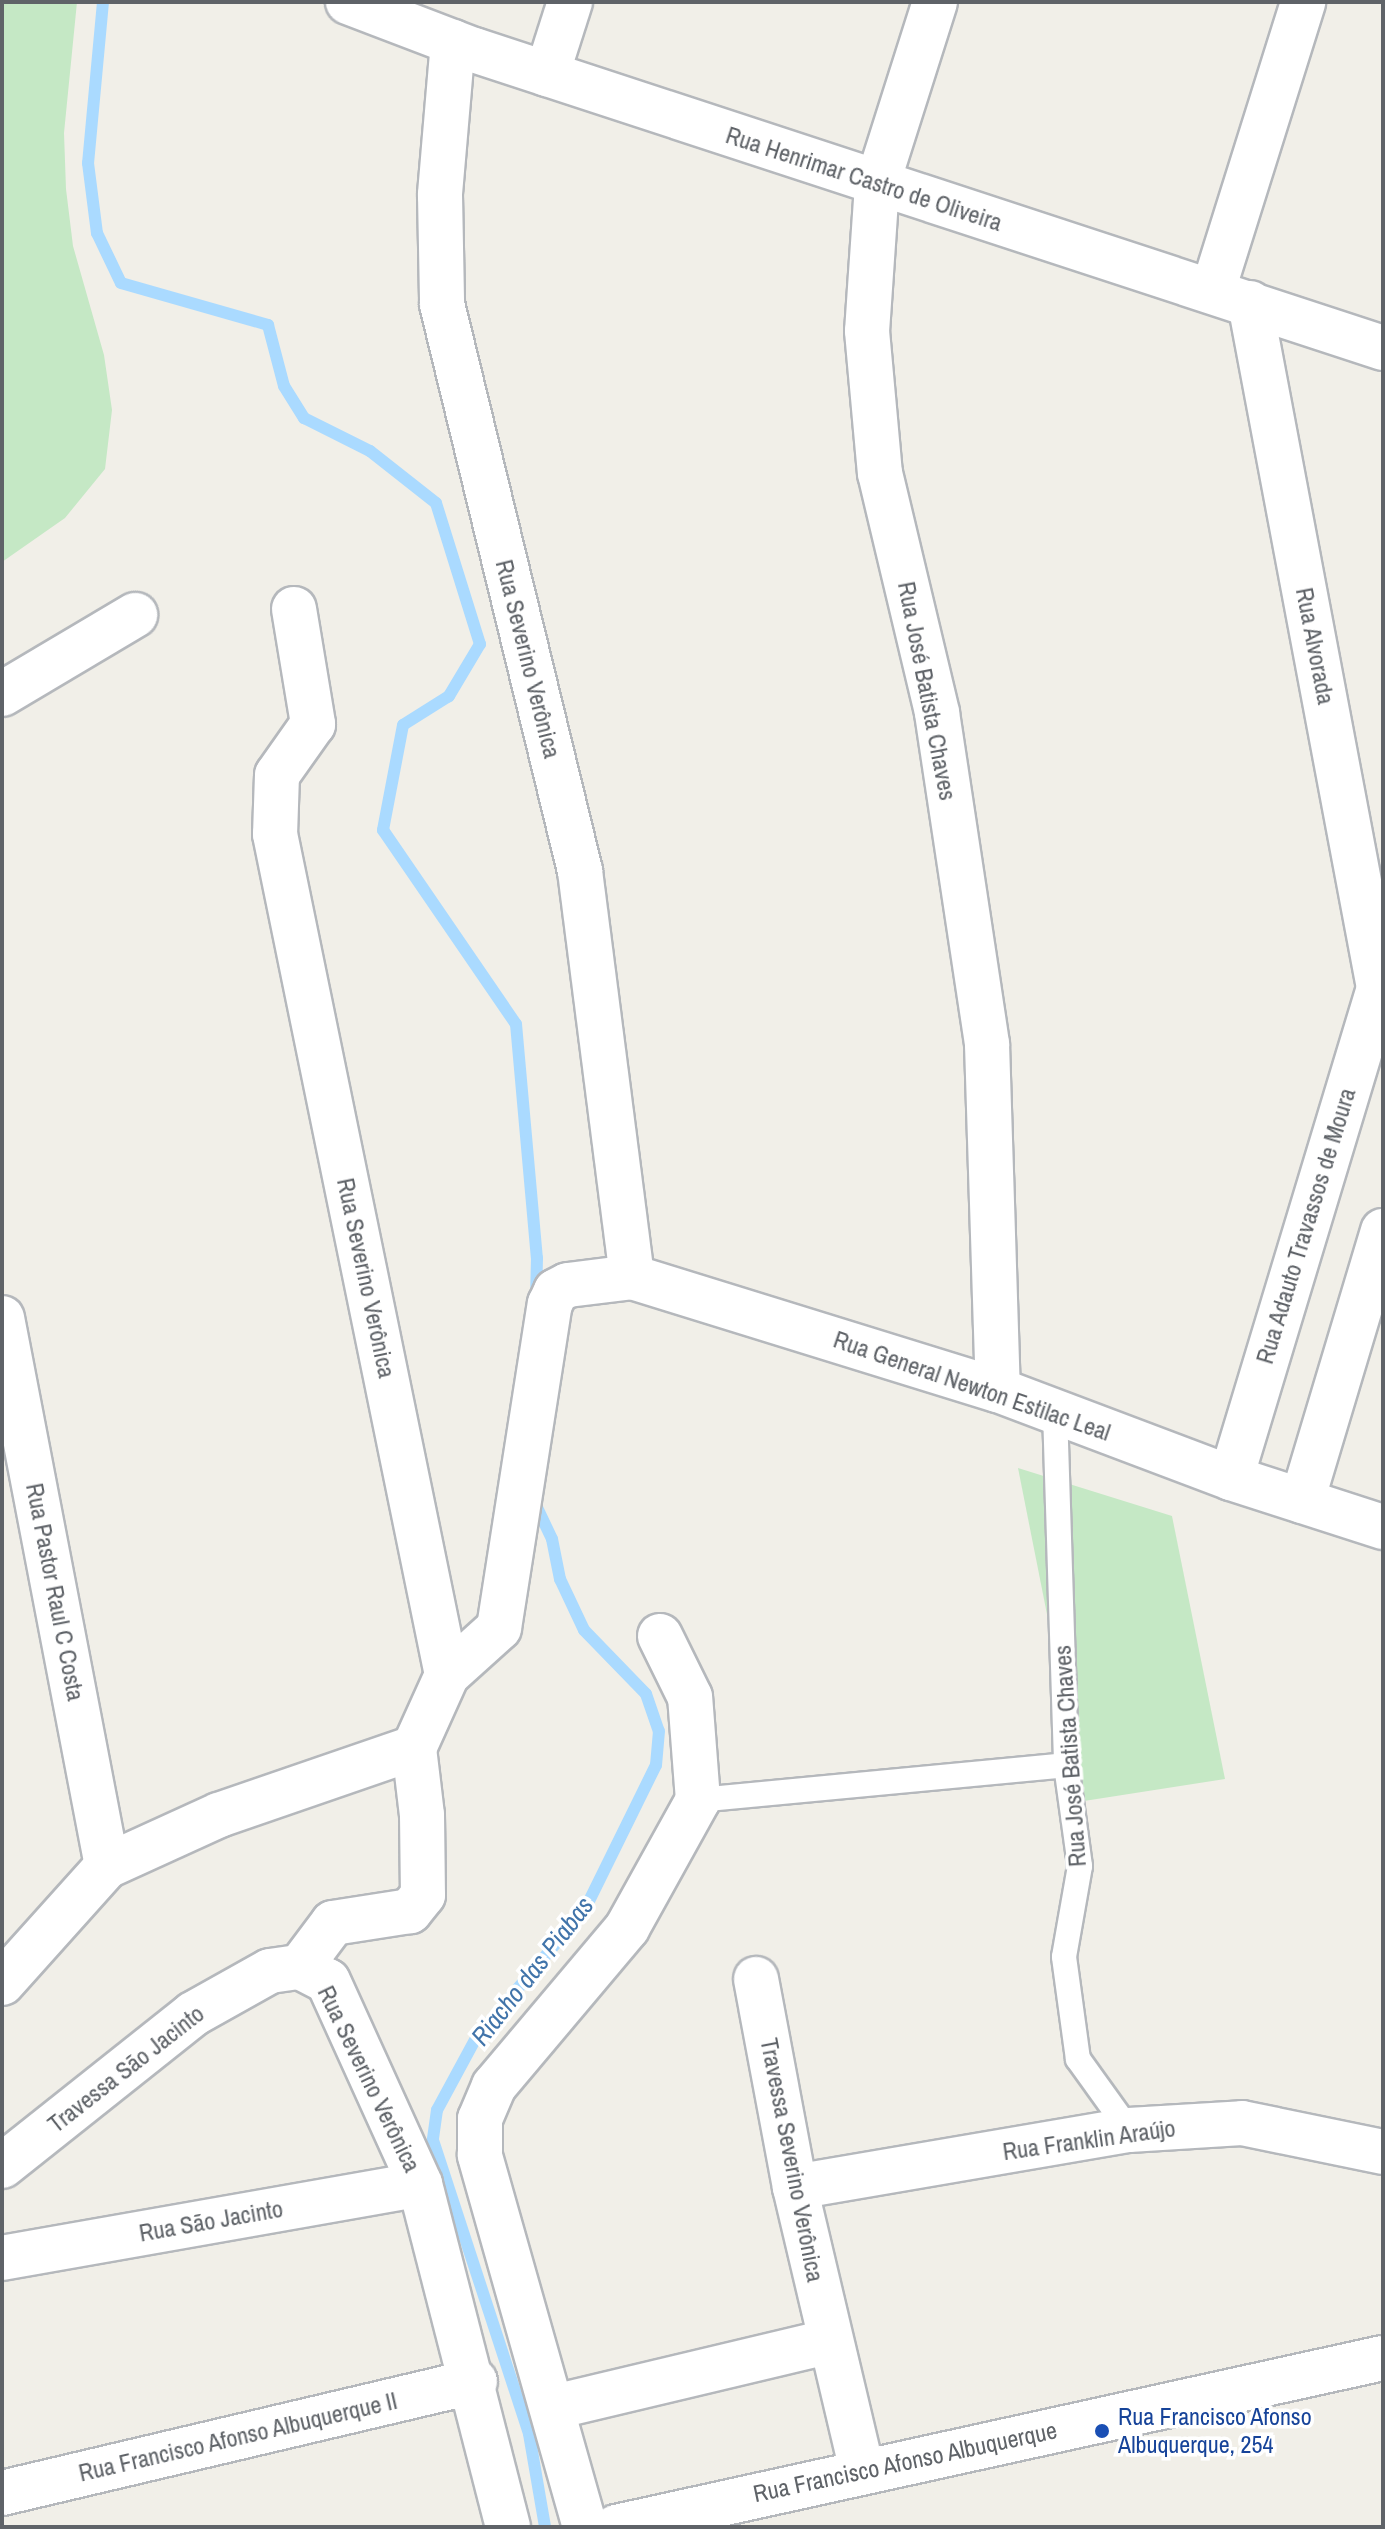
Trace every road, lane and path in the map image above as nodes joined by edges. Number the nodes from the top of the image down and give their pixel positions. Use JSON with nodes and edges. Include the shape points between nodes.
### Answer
{"nodes":[{"id":1,"x":348,"y":2,"type":"edge"},
{"id":2,"x":570,"y":2,"type":"edge"},
{"id":3,"x":935,"y":2,"type":"edge"},
{"id":4,"x":1303,"y":2,"type":"edge"},
{"id":5,"x":453,"y":42,"type":"junction"},
{"id":6,"x":547,"y":74,"type":"junction"},
{"id":7,"x":877,"y":185,"type":"junction"},
{"id":8,"x":1232,"y":297,"type":"junction"},
{"id":9,"x":1383,"y":348,"type":"edge"},
{"id":10,"x":294,"y":609,"type":"dead end"},
{"id":11,"x":135,"y":615,"type":"dead end"},
{"id":12,"x":2,"y":694,"type":"edge"},
{"id":13,"x":1381,"y":981,"type":"edge"},
{"id":14,"x":1383,"y":1231,"type":"edge"},
{"id":15,"x":632,"y":1277,"type":"junction"},
{"id":16,"x":2,"y":1318,"type":"edge"},
{"id":17,"x":998,"y":1390,"type":"junction"},
{"id":18,"x":1055,"y":1411,"type":"junction"},
{"id":19,"x":1231,"y":1478,"type":"junction"},
{"id":20,"x":1302,"y":1501,"type":"junction"},
{"id":21,"x":1383,"y":1527,"type":"edge"},
{"id":22,"x":660,"y":1636,"type":"dead end"},
{"id":23,"x":447,"y":1675,"type":"junction"},
{"id":24,"x":414,"y":1748,"type":"junction"},
{"id":25,"x":1066,"y":1765,"type":"junction"},
{"id":26,"x":698,"y":1800,"type":"junction"},
{"id":27,"x":107,"y":1866,"type":"junction"},
{"id":28,"x":300,"y":1967,"type":"junction"},
{"id":29,"x":756,"y":1979,"type":"dead end"},
{"id":30,"x":2,"y":1983,"type":"edge"},
{"id":31,"x":1129,"y":2130,"type":"junction"},
{"id":32,"x":1383,"y":2152,"type":"edge"},
{"id":33,"x":2,"y":2166,"type":"edge"},
{"id":34,"x":420,"y":2184,"type":"junction"},
{"id":35,"x":795,"y":2187,"type":"junction"},
{"id":36,"x":2,"y":2258,"type":"edge"},
{"id":37,"x":830,"y":2341,"type":"junction"},
{"id":38,"x":1383,"y":2358,"type":"edge"},
{"id":39,"x":475,"y":2381,"type":"junction"},
{"id":40,"x":554,"y":2407,"type":"junction"},
{"id":41,"x":862,"y":2471,"type":"junction"},
{"id":42,"x":2,"y":2493,"type":"edge"},
{"id":43,"x":508,"y":2527,"type":"edge"},
{"id":44,"x":585,"y":2527,"type":"edge"},
{"id":45,"x":616,"y":2527,"type":"edge"}],
"edges":[{"from":1,"to":5,"type":"street","name":"Rua Henrimar Castro de Oliveira"},
{"from":2,"to":6,"type":"street"},
{"from":3,"to":7,"type":"street","name":"Rua José Batista Chaves"},
{"from":4,"to":8,"type":"street","name":"Rua Alvorada"},
{"from":5,"to":6,"type":"street","name":"Rua Henrimar Castro de Oliveira"},
{"from":5,"to":15,"type":"street","name":"Rua Severino Verônica","via":[[440,195],[442,304],[580,871]]},
{"from":6,"to":7,"type":"street","name":"Rua Henrimar Castro de Oliveira"},
{"from":7,"to":8,"type":"street","name":"Rua Henrimar Castro de Oliveira"},
{"from":7,"to":17,"type":"street","name":"Rua José Batista Chaves","via":[[867,331],[880,473],[937,713],[987,1044]]},
{"from":8,"to":9,"type":"street","name":"Rua Henrimar Castro de Oliveira"},
{"from":8,"to":13,"type":"street","name":"Rua Alvorada"},
{"from":10,"to":23,"type":"street","name":"Rua Severino Verônica","via":[[313,724],[277,775],[275,834]]},
{"from":11,"to":12,"type":"street"},
{"from":13,"to":19,"type":"street","name":"Rua Adauto Travassos de Moura"},
{"from":14,"to":20,"type":"street"},
{"from":15,"to":17,"type":"street","name":"Rua General Newton Estilac Leal"},
{"from":15,"to":23,"type":"street","name":"Rua General Newton Estilac Leal","via":[[556,1291],[499,1628]]},
{"from":16,"to":27,"type":"street","name":"Rua Pastor Raul C Costa"},
{"from":17,"to":18,"type":"street","name":"Rua General Newton Estilac Leal"},
{"from":18,"to":19,"type":"street","name":"Rua General Newton Estilac Leal"},
{"from":18,"to":25,"type":"lane","name":"Rua José Batista Chaves"},
{"from":19,"to":20,"type":"street","name":"Rua General Newton Estilac Leal"},
{"from":20,"to":21,"type":"street","name":"Rua General Newton Estilac Leal"},
{"from":22,"to":26,"type":"street","via":[[690,1697]]},
{"from":23,"to":24,"type":"street"},
{"from":24,"to":27,"type":"street","via":[[219,1815]]},
{"from":24,"to":28,"type":"street","name":"Rua Severino Verônica","via":[[423,1895],[410,1911],[333,1923]]},
{"from":25,"to":26,"type":"lane"},
{"from":25,"to":31,"type":"lane","name":"Rua José Batista Chaves","via":[[1080,1866],[1064,1957],[1078,2059]]},
{"from":26,"to":40,"type":"street","via":[[627,1928],[494,2086],[480,2119],[480,2155]]},
{"from":27,"to":30,"type":"street"},
{"from":28,"to":33,"type":"street","name":"Travessa São Jacinto","via":[[270,1971],[193,2014]]},
{"from":28,"to":34,"type":"street","name":"Rua Severino Verônica","via":[[328,1981]]},
{"from":29,"to":35,"type":"street","name":"Travessa Severino Verônica"},
{"from":31,"to":32,"type":"street","name":"Rua Franklin Araújo","via":[[1242,2123]]},
{"from":31,"to":35,"type":"street","name":"Rua Franklin Araújo"},
{"from":34,"to":36,"type":"street","name":"Rua São Jacinto"},
{"from":34,"to":39,"type":"street","name":"Rua Severino Verônica"},
{"from":35,"to":37,"type":"street","name":"Travessa Severino Verônica"},
{"from":37,"to":40,"type":"street"},
{"from":37,"to":41,"type":"street","name":"Travessa Severino Verônica"},
{"from":38,"to":41,"type":"street","name":"Rua Francisco Afonso Albuquerque"},
{"from":39,"to":42,"type":"street","name":"Rua Francisco Afonso Albuquerque II"},
{"from":39,"to":43,"type":"street","name":"Rua Severino Verônica"},
{"from":40,"to":44,"type":"street"},
{"from":41,"to":45,"type":"street","name":"Rua Francisco Afonso Albuquerque"}]}
